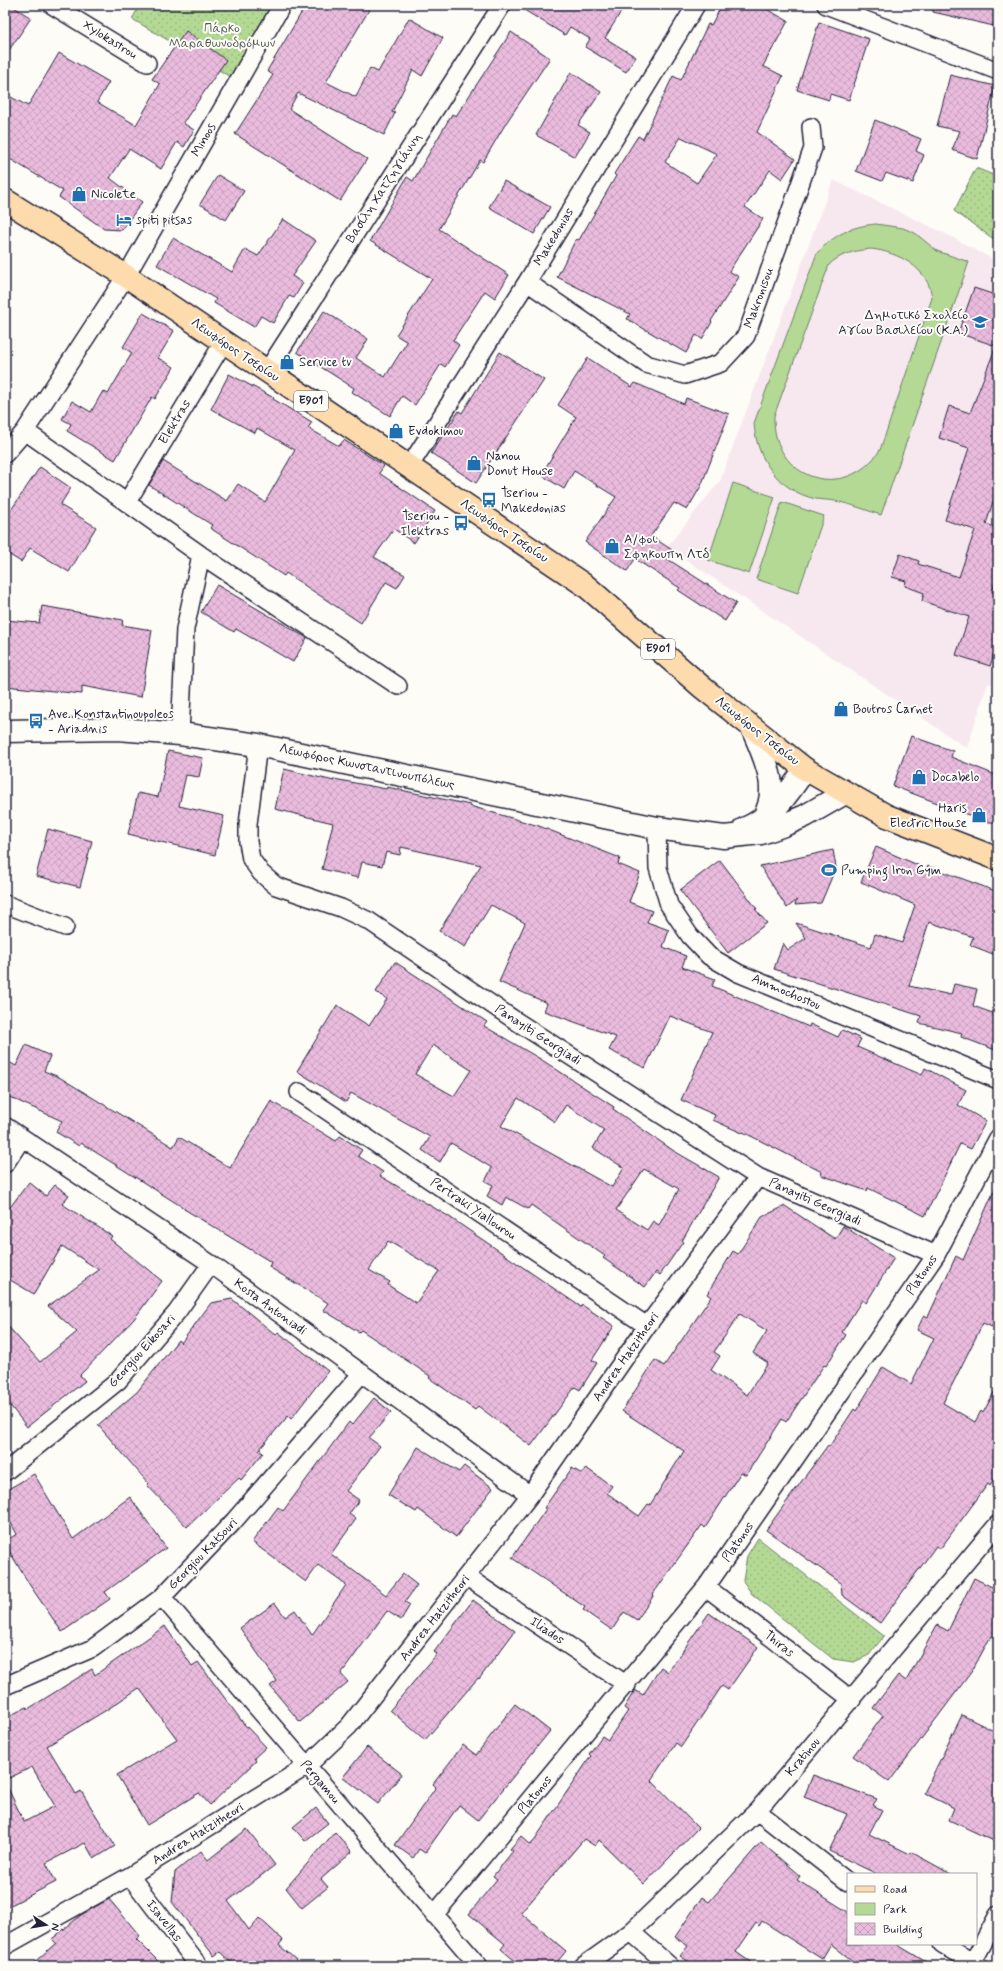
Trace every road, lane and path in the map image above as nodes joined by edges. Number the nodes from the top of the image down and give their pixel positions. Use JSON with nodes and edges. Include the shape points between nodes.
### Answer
{"nodes":[{"id":1,"x":52,"y":5,"type":"edge"},
{"id":2,"x":282,"y":5,"type":"edge"},
{"id":3,"x":502,"y":5,"type":"edge"},
{"id":4,"x":696,"y":5,"type":"edge"},
{"id":5,"x":826,"y":5,"type":"edge"},
{"id":6,"x":147,"y":63,"type":"dead end"},
{"id":7,"x":998,"y":71,"type":"edge"},
{"id":8,"x":811,"y":127,"type":"dead end"},
{"id":9,"x":5,"y":200,"type":"edge"},
{"id":10,"x":126,"y":276,"type":"junction"},
{"id":11,"x":527,"y":282,"type":"junction"},
{"id":12,"x":223,"y":343,"type":"junction"},
{"id":13,"x":266,"y":371,"type":"junction"},
{"id":14,"x":25,"y":431,"type":"junction"},
{"id":15,"x":5,"y":454,"type":"edge"},
{"id":16,"x":409,"y":467,"type":"junction"},
{"id":17,"x":127,"y":502,"type":"junction"},
{"id":18,"x":202,"y":555,"type":"junction"},
{"id":19,"x":398,"y":686,"type":"dead end"},
{"id":20,"x":754,"y":730,"type":"junction"},
{"id":21,"x":5,"y":731,"type":"edge"},
{"id":22,"x":180,"y":734,"type":"junction"},
{"id":23,"x":258,"y":745,"type":"junction"},
{"id":24,"x":805,"y":769,"type":"junction"},
{"id":25,"x":845,"y":793,"type":"junction"},
{"id":26,"x":762,"y":820,"type":"junction"},
{"id":27,"x":657,"y":828,"type":"junction"},
{"id":28,"x":724,"y":837,"type":"junction"},
{"id":29,"x":998,"y":859,"type":"edge"},
{"id":30,"x":5,"y":904,"type":"edge"},
{"id":31,"x":65,"y":927,"type":"dead end"},
{"id":32,"x":998,"y":1080,"type":"edge"},
{"id":33,"x":299,"y":1092,"type":"dead end"},
{"id":34,"x":5,"y":1126,"type":"edge"},
{"id":35,"x":22,"y":1138,"type":"junction"},
{"id":36,"x":998,"y":1138,"type":"edge"},
{"id":37,"x":5,"y":1164,"type":"edge"},
{"id":38,"x":758,"y":1177,"type":"junction"},
{"id":39,"x":936,"y":1255,"type":"junction"},
{"id":40,"x":211,"y":1264,"type":"junction"},
{"id":41,"x":648,"y":1326,"type":"junction"},
{"id":42,"x":362,"y":1372,"type":"junction"},
{"id":43,"x":6,"y":1470,"type":"edge"},
{"id":44,"x":530,"y":1495,"type":"junction"},
{"id":45,"x":998,"y":1524,"type":"edge"},
{"id":46,"x":467,"y":1577,"type":"junction"},
{"id":47,"x":706,"y":1587,"type":"junction"},
{"id":48,"x":162,"y":1597,"type":"junction"},
{"id":49,"x":627,"y":1685,"type":"junction"},
{"id":50,"x":5,"y":1686,"type":"edge"},
{"id":51,"x":852,"y":1700,"type":"junction"},
{"id":52,"x":307,"y":1766,"type":"junction"},
{"id":53,"x":757,"y":1811,"type":"junction"},
{"id":54,"x":130,"y":1876,"type":"junction"},
{"id":55,"x":847,"y":1881,"type":"edge"},
{"id":56,"x":434,"y":1915,"type":"junction"},
{"id":57,"x":998,"y":1915,"type":"edge"},
{"id":58,"x":631,"y":1932,"type":"junction"},
{"id":59,"x":944,"y":1945,"type":"edge"},
{"id":60,"x":5,"y":1946,"type":"edge"},
{"id":61,"x":976,"y":1964,"type":"edge"},
{"id":62,"x":199,"y":1966,"type":"edge"},
{"id":63,"x":479,"y":1966,"type":"edge"},
{"id":64,"x":583,"y":1966,"type":"edge"},
{"id":65,"x":670,"y":1966,"type":"edge"}],
"edges":[{"from":1,"to":6,"type":"street","name":"Xylokastrou"},
{"from":2,"to":10,"type":"street","name":"Minoos"},
{"from":3,"to":13,"type":"street","name":"Βασίλη Χατζηγιάννη"},
{"from":4,"to":11,"type":"street","name":"Makedonias"},
{"from":5,"to":7,"type":"street"},
{"from":8,"to":11,"type":"street","name":"Makronisou","via":[[813,148],[746,336],[721,362],[685,375],[646,364]]},
{"from":9,"to":10,"type":"main road","name":"Λεωφόρος Τσερίου","number":"E901"},
{"from":10,"to":12,"type":"main road","name":"Λεωφόρος Τσερίου","number":"E901"},
{"from":10,"to":14,"type":"street","name":"Minoos"},
{"from":11,"to":16,"type":"street","name":"Makedonias"},
{"from":12,"to":13,"type":"main road","name":"Λεωφόρος Τσερίου","number":"E901"},
{"from":12,"to":17,"type":"street","name":"Elektras"},
{"from":13,"to":16,"type":"main road","name":"Λεωφόρος Τσερίου","number":"E901"},
{"from":14,"to":15,"type":"street","name":"Minoos"},
{"from":14,"to":17,"type":"street"},
{"from":16,"to":20,"type":"main road","name":"Λεωφόρος Τσερίου","number":"E901","via":[[586,586]]},
{"from":17,"to":18,"type":"street"},
{"from":18,"to":19,"type":"street"},
{"from":18,"to":22,"type":"street","via":[[185,629]]},
{"from":20,"to":24,"type":"main road","name":"Λεωφόρος Τσερίου"},
{"from":20,"to":26,"type":"street","via":[[770,770],[770,804]]},
{"from":21,"to":22,"type":"street","name":"Λεωφόρος Κωνσταντινουπόλεως","via":[[118,729]]},
{"from":22,"to":23,"type":"street","name":"Λεωφόρος Κωνσταντινουπόλεως"},
{"from":23,"to":27,"type":"street","name":"Λεωφόρος Κωνσταντινουπόλεως"},
{"from":23,"to":38,"type":"street","name":"Panayiti Georgiadi","via":[[248,842],[251,859],[261,873],[276,886],[341,908],[370,921],[516,1021]]},
{"from":24,"to":25,"type":"main road","name":"Λεωφόρος Τσερίου"},
{"from":24,"to":26,"type":"street","via":[[781,803]]},
{"from":25,"to":28,"type":"street","name":"Λεωφόρος Κωνσταντινουπόλεως","via":[[784,825],[761,833]]},
{"from":25,"to":29,"type":"main road","name":"Λεωφόρος Τσερίου","via":[[887,816]]},
{"from":26,"to":28,"type":"street"},
{"from":27,"to":28,"type":"street","name":"Λεωφόρος Κωνσταντινουπόλεως"},
{"from":27,"to":32,"type":"street","name":"Ammochostou","via":[[658,868],[669,905],[690,936],[709,956],[738,972]]},
{"from":30,"to":31,"type":"street"},
{"from":33,"to":41,"type":"street","name":"Pertraki Yiallourou"},
{"from":34,"to":35,"type":"street","name":"Kosta Antoniadi"},
{"from":35,"to":37,"type":"street"},
{"from":35,"to":40,"type":"street","name":"Kosta Antoniadi"},
{"from":36,"to":39,"type":"street","name":"Platonos"},
{"from":38,"to":39,"type":"street","name":"Panayiti Georgiadi"},
{"from":38,"to":41,"type":"street","name":"Andrea Hatzitheori"},
{"from":39,"to":47,"type":"street","name":"Platonos"},
{"from":40,"to":42,"type":"street","name":"Kosta Antoniadi"},
{"from":40,"to":43,"type":"street","name":"Georgiou Eikosari","via":[[177,1312],[118,1381]]},
{"from":41,"to":44,"type":"street","name":"Andrea Hatzitheori"},
{"from":42,"to":44,"type":"street","name":"Kosta Antoniadi"},
{"from":42,"to":48,"type":"street","name":"Georgiou Katsouri","via":[[234,1521]]},
{"from":44,"to":46,"type":"street","name":"Andrea Hatzitheori"},
{"from":45,"to":51,"type":"street","name":"Kratinou"},
{"from":46,"to":49,"type":"street","name":"Iliados"},
{"from":46,"to":52,"type":"street","name":"Andrea Hatzitheori","via":[[349,1726]]},
{"from":47,"to":49,"type":"street","name":"Platonos"},
{"from":47,"to":51,"type":"street","name":"Thiras"},
{"from":48,"to":50,"type":"street","name":"Georgiou Katsouri","via":[[93,1648]]},
{"from":48,"to":52,"type":"street","name":"Pergamou"},
{"from":49,"to":56,"type":"street","name":"Platonos"},
{"from":51,"to":53,"type":"street","name":"Kratinou"},
{"from":52,"to":54,"type":"street","name":"Andrea Hatzitheori"},
{"from":52,"to":56,"type":"street","name":"Pergamou"},
{"from":53,"to":55,"type":"street"},
{"from":53,"to":58,"type":"street","name":"Kratinou"},
{"from":54,"to":60,"type":"street","name":"Andrea Hatzitheori"},
{"from":54,"to":62,"type":"street","name":"Isavellas"},
{"from":56,"to":63,"type":"street","name":"Pergamou"},
{"from":57,"to":61,"type":"street"},
{"from":58,"to":64,"type":"street","name":"Kratinou"},
{"from":58,"to":65,"type":"street"},
{"from":59,"to":61,"type":"street"}]}
